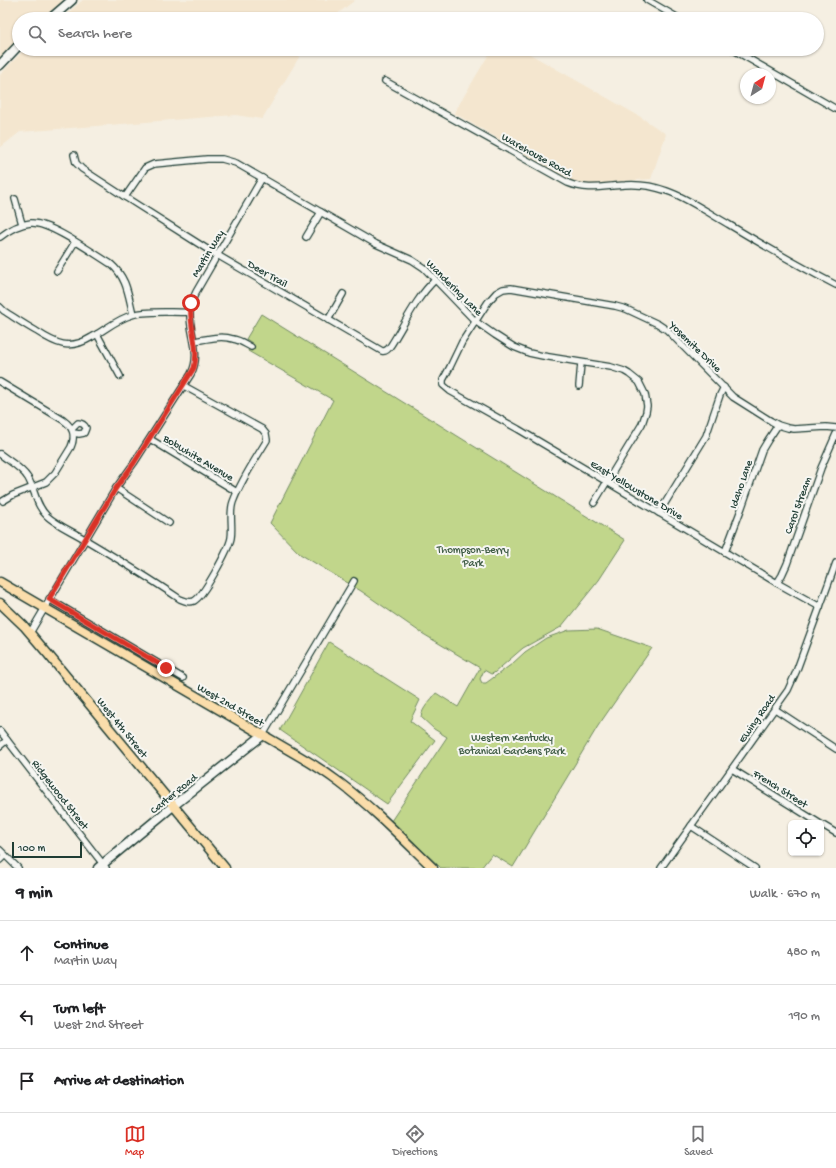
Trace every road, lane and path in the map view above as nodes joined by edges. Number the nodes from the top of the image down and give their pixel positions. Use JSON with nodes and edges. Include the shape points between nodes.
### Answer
{"nodes":[{"id":1,"x":72,"y":0,"type":"edge"},
{"id":2,"x":647,"y":0,"type":"edge"},
{"id":3,"x":58,"y":12,"type":"edge"},
{"id":4,"x":668,"y":12,"type":"edge"},
{"id":5,"x":12,"y":53,"type":"edge"},
{"id":6,"x":744,"y":56,"type":"edge"},
{"id":7,"x":0,"y":65,"type":"edge"},
{"id":8,"x":385,"y":81,"type":"dead end"},
{"id":9,"x":836,"y":109,"type":"edge"},
{"id":10,"x":74,"y":155,"type":"dead end"},
{"id":11,"x":262,"y":178,"type":"junction"},
{"id":12,"x":125,"y":197,"type":"junction"},
{"id":13,"x":15,"y":199,"type":"dead end"},
{"id":14,"x":321,"y":212,"type":"junction"},
{"id":15,"x":22,"y":224,"type":"junction"},
{"id":16,"x":0,"y":237,"type":"edge"},
{"id":17,"x":306,"y":237,"type":"dead end"},
{"id":18,"x":75,"y":242,"type":"junction"},
{"id":19,"x":218,"y":255,"type":"junction"},
{"id":20,"x":57,"y":271,"type":"dead end"},
{"id":21,"x":435,"y":280,"type":"junction"},
{"id":22,"x":836,"y":285,"type":"edge"},
{"id":23,"x":343,"y":294,"type":"dead end"},
{"id":24,"x":0,"y":307,"type":"edge"},
{"id":25,"x":190,"y":312,"type":"junction"},
{"id":26,"x":133,"y":314,"type":"junction"},
{"id":27,"x":328,"y":320,"type":"junction"},
{"id":28,"x":475,"y":321,"type":"junction"},
{"id":29,"x":97,"y":334,"type":"junction"},
{"id":30,"x":194,"y":342,"type":"junction"},
{"id":31,"x":251,"y":347,"type":"dead end"},
{"id":32,"x":581,"y":363,"type":"junction"},
{"id":33,"x":120,"y":376,"type":"dead end"},
{"id":34,"x":0,"y":382,"type":"edge"},
{"id":35,"x":184,"y":386,"type":"junction"},
{"id":36,"x":444,"y":386,"type":"joint"},
{"id":37,"x":579,"y":386,"type":"dead end"},
{"id":38,"x":724,"y":387,"type":"junction"},
{"id":39,"x":778,"y":425,"type":"junction"},
{"id":40,"x":836,"y":428,"type":"edge"},
{"id":41,"x":836,"y":434,"type":"edge"},
{"id":42,"x":150,"y":439,"type":"junction"},
{"id":43,"x":0,"y":454,"type":"edge"},
{"id":44,"x":608,"y":483,"type":"junction"},
{"id":45,"x":33,"y":488,"type":"junction"},
{"id":46,"x":116,"y":488,"type":"junction"},
{"id":47,"x":237,"y":492,"type":"junction"},
{"id":48,"x":4,"y":501,"type":"dead end"},
{"id":49,"x":594,"y":503,"type":"dead end"},
{"id":50,"x":659,"y":513,"type":"junction"},
{"id":51,"x":169,"y":523,"type":"dead end"},
{"id":52,"x":84,"y":539,"type":"junction"},
{"id":53,"x":725,"y":552,"type":"junction"},
{"id":54,"x":836,"y":563,"type":"edge"},
{"id":55,"x":354,"y":581,"type":"dead end"},
{"id":56,"x":0,"y":582,"type":"edge"},
{"id":57,"x":777,"y":583,"type":"junction"},
{"id":58,"x":49,"y":599,"type":"junction"},
{"id":59,"x":0,"y":603,"type":"edge"},
{"id":60,"x":820,"y":607,"type":"junction"},
{"id":61,"x":44,"y":608,"type":"junction"},
{"id":62,"x":30,"y":633,"type":"junction"},
{"id":63,"x":166,"y":668,"type":"junction"},
{"id":64,"x":161,"y":676,"type":"junction"},
{"id":65,"x":183,"y":678,"type":"dead end"},
{"id":66,"x":775,"y":709,"type":"junction"},
{"id":67,"x":0,"y":732,"type":"edge"},
{"id":68,"x":263,"y":735,"type":"junction"},
{"id":69,"x":7,"y":740,"type":"junction"},
{"id":70,"x":0,"y":746,"type":"edge"},
{"id":71,"x":836,"y":749,"type":"edge"},
{"id":72,"x":732,"y":769,"type":"junction"},
{"id":73,"x":173,"y":806,"type":"junction"},
{"id":74,"x":814,"y":820,"type":"edge"},
{"id":75,"x":691,"y":826,"type":"junction"},
{"id":76,"x":824,"y":826,"type":"edge"},
{"id":77,"x":836,"y":833,"type":"edge"},
{"id":78,"x":0,"y":850,"type":"edge"},
{"id":79,"x":5,"y":855,"type":"junction"},
{"id":80,"x":0,"y":860,"type":"edge"},
{"id":81,"x":103,"y":867,"type":"edge"},
{"id":82,"x":18,"y":868,"type":"edge"},
{"id":83,"x":225,"y":868,"type":"edge"},
{"id":84,"x":433,"y":868,"type":"edge"},
{"id":85,"x":661,"y":868,"type":"edge"},
{"id":86,"x":756,"y":868,"type":"edge"}],
"edges":[{"from":1,"to":3,"type":"main road"},
{"from":2,"to":4,"type":"street"},
{"from":5,"to":7,"type":"main road"},
{"from":6,"to":9,"type":"street"},
{"from":8,"to":22,"type":"street","name":"Warehouse Road","via":[[568,183],[583,188],[642,185],[667,191]]},
{"from":10,"to":12,"type":"street","name":"Deer Trail","via":[[76,163],[82,169]]},
{"from":11,"to":12,"type":"street","name":"Wandering Lane","via":[[236,163],[222,159],[159,164],[145,168]]},
{"from":11,"to":14,"type":"street","name":"Wandering Lane"},
{"from":11,"to":19,"type":"street","name":"Martin Way"},
{"from":12,"to":19,"type":"street","name":"Deer Trail"},
{"from":13,"to":15,"type":"street"},
{"from":14,"to":17,"type":"street"},
{"from":14,"to":21,"type":"street","name":"Wandering Lane","via":[[384,248],[412,260]]},
{"from":15,"to":16,"type":"street"},
{"from":15,"to":18,"type":"street","via":[[43,225]]},
{"from":18,"to":20,"type":"street"},
{"from":18,"to":26,"type":"street","via":[[111,264],[121,274],[127,287]]},
{"from":19,"to":25,"type":"street","name":"Martin Way","via":[[196,292]]},
{"from":19,"to":27,"type":"street","name":"Deer Trail"},
{"from":21,"to":27,"type":"street","name":"Deer Trail","via":[[420,297],[385,352]]},
{"from":21,"to":28,"type":"street","name":"Wandering Lane"},
{"from":23,"to":27,"type":"street"},
{"from":24,"to":29,"type":"street","via":[[49,340],[61,344],[80,344]]},
{"from":25,"to":26,"type":"street"},
{"from":25,"to":30,"type":"street","name":"Martin Way"},
{"from":26,"to":29,"type":"street"},
{"from":28,"to":32,"type":"street","name":"Wandering Lane","via":[[495,336],[522,350]]},
{"from":28,"to":36,"type":"street","name":"Yosemite Drive","via":[[443,380]]},
{"from":28,"to":38,"type":"street","name":"Yosemite Drive","via":[[496,293],[511,288],[615,306],[667,330]]},
{"from":29,"to":33,"type":"street"},
{"from":30,"to":31,"type":"street","via":[[227,338],[236,339]]},
{"from":30,"to":35,"type":"street","name":"Martin Way","via":[[196,362]]},
{"from":32,"to":37,"type":"street"},
{"from":32,"to":44,"type":"street","name":"Wandering Lane","via":[[624,371],[639,382],[646,400],[642,424]]},
{"from":34,"to":45,"type":"street","via":[[63,420],[73,431],[73,443],[55,473],[46,482]]},
{"from":35,"to":42,"type":"street","name":"Martin Way"},
{"from":35,"to":47,"type":"street","via":[[254,424],[266,434],[267,440]]},
{"from":36,"to":44,"type":"street","name":"East Yellowstone Drive"},
{"from":38,"to":39,"type":"street","name":"Yosemite Drive","via":[[738,401]]},
{"from":38,"to":50,"type":"street","via":[[706,436]]},
{"from":39,"to":40,"type":"street","name":"Yosemite Drive","via":[[794,429]]},
{"from":39,"to":53,"type":"street","name":"Idaho Lane","via":[[762,450]]},
{"from":41,"to":57,"type":"street","name":"Carol Stream","via":[[821,468],[787,564]]},
{"from":42,"to":46,"type":"street","name":"Martin Way"},
{"from":42,"to":47,"type":"street","name":"Bobwhite Avenue"},
{"from":43,"to":45,"type":"street","via":[[24,473]]},
{"from":44,"to":49,"type":"street","name":"Wandering Lane"},
{"from":44,"to":50,"type":"street","name":"East Yellowstone Drive"},
{"from":45,"to":48,"type":"street"},
{"from":45,"to":52,"type":"street","via":[[46,516]]},
{"from":46,"to":51,"type":"street"},
{"from":46,"to":52,"type":"street","name":"Martin Way"},
{"from":47,"to":52,"type":"street","via":[[231,509],[232,534],[228,547],[197,600],[189,602],[180,599]]},
{"from":50,"to":53,"type":"street","name":"East Yellowstone Drive"},
{"from":52,"to":58,"type":"street","name":"Martin Way"},
{"from":53,"to":57,"type":"street","name":"East Yellowstone Drive"},
{"from":54,"to":60,"type":"street","name":"Ewing Road"},
{"from":55,"to":68,"type":"street"},
{"from":56,"to":61,"type":"main road","name":"West 2nd Street"},
{"from":57,"to":60,"type":"street","name":"East Yellowstone Drive"},
{"from":58,"to":61,"type":"street","name":"Martin Way"},
{"from":58,"to":63,"type":"street"},
{"from":59,"to":62,"type":"main road","name":"West 4th Street"},
{"from":60,"to":66,"type":"street","name":"Ewing Road","via":[[790,685]]},
{"from":61,"to":62,"type":"street","name":"Martin Way"},
{"from":61,"to":64,"type":"main road","name":"West 2nd Street"},
{"from":62,"to":73,"type":"main road","name":"West 4th Street"},
{"from":63,"to":64,"type":"street"},
{"from":63,"to":65,"type":"street"},
{"from":64,"to":68,"type":"main road","name":"West 2nd Street"},
{"from":66,"to":71,"type":"street"},
{"from":66,"to":72,"type":"street","name":"Ewing Road"},
{"from":67,"to":69,"type":"street","name":"Ridgewood Street"},
{"from":68,"to":73,"type":"main road","name":"Carter Road"},
{"from":68,"to":84,"type":"main road","name":"West 2nd Street","via":[[341,783]]},
{"from":69,"to":70,"type":"street"},
{"from":69,"to":81,"type":"street","name":"Ridgewood Street"},
{"from":72,"to":74,"type":"street","name":"French Street"},
{"from":72,"to":75,"type":"street","name":"Ewing Road"},
{"from":73,"to":81,"type":"main road","name":"Carter Road"},
{"from":73,"to":83,"type":"main road","name":"West 4th Street"},
{"from":75,"to":85,"type":"street","name":"Ewing Road"},
{"from":75,"to":86,"type":"street"},
{"from":76,"to":77,"type":"street","name":"French Street"},
{"from":78,"to":79,"type":"street"},
{"from":79,"to":80,"type":"street"},
{"from":79,"to":82,"type":"street"}]}
